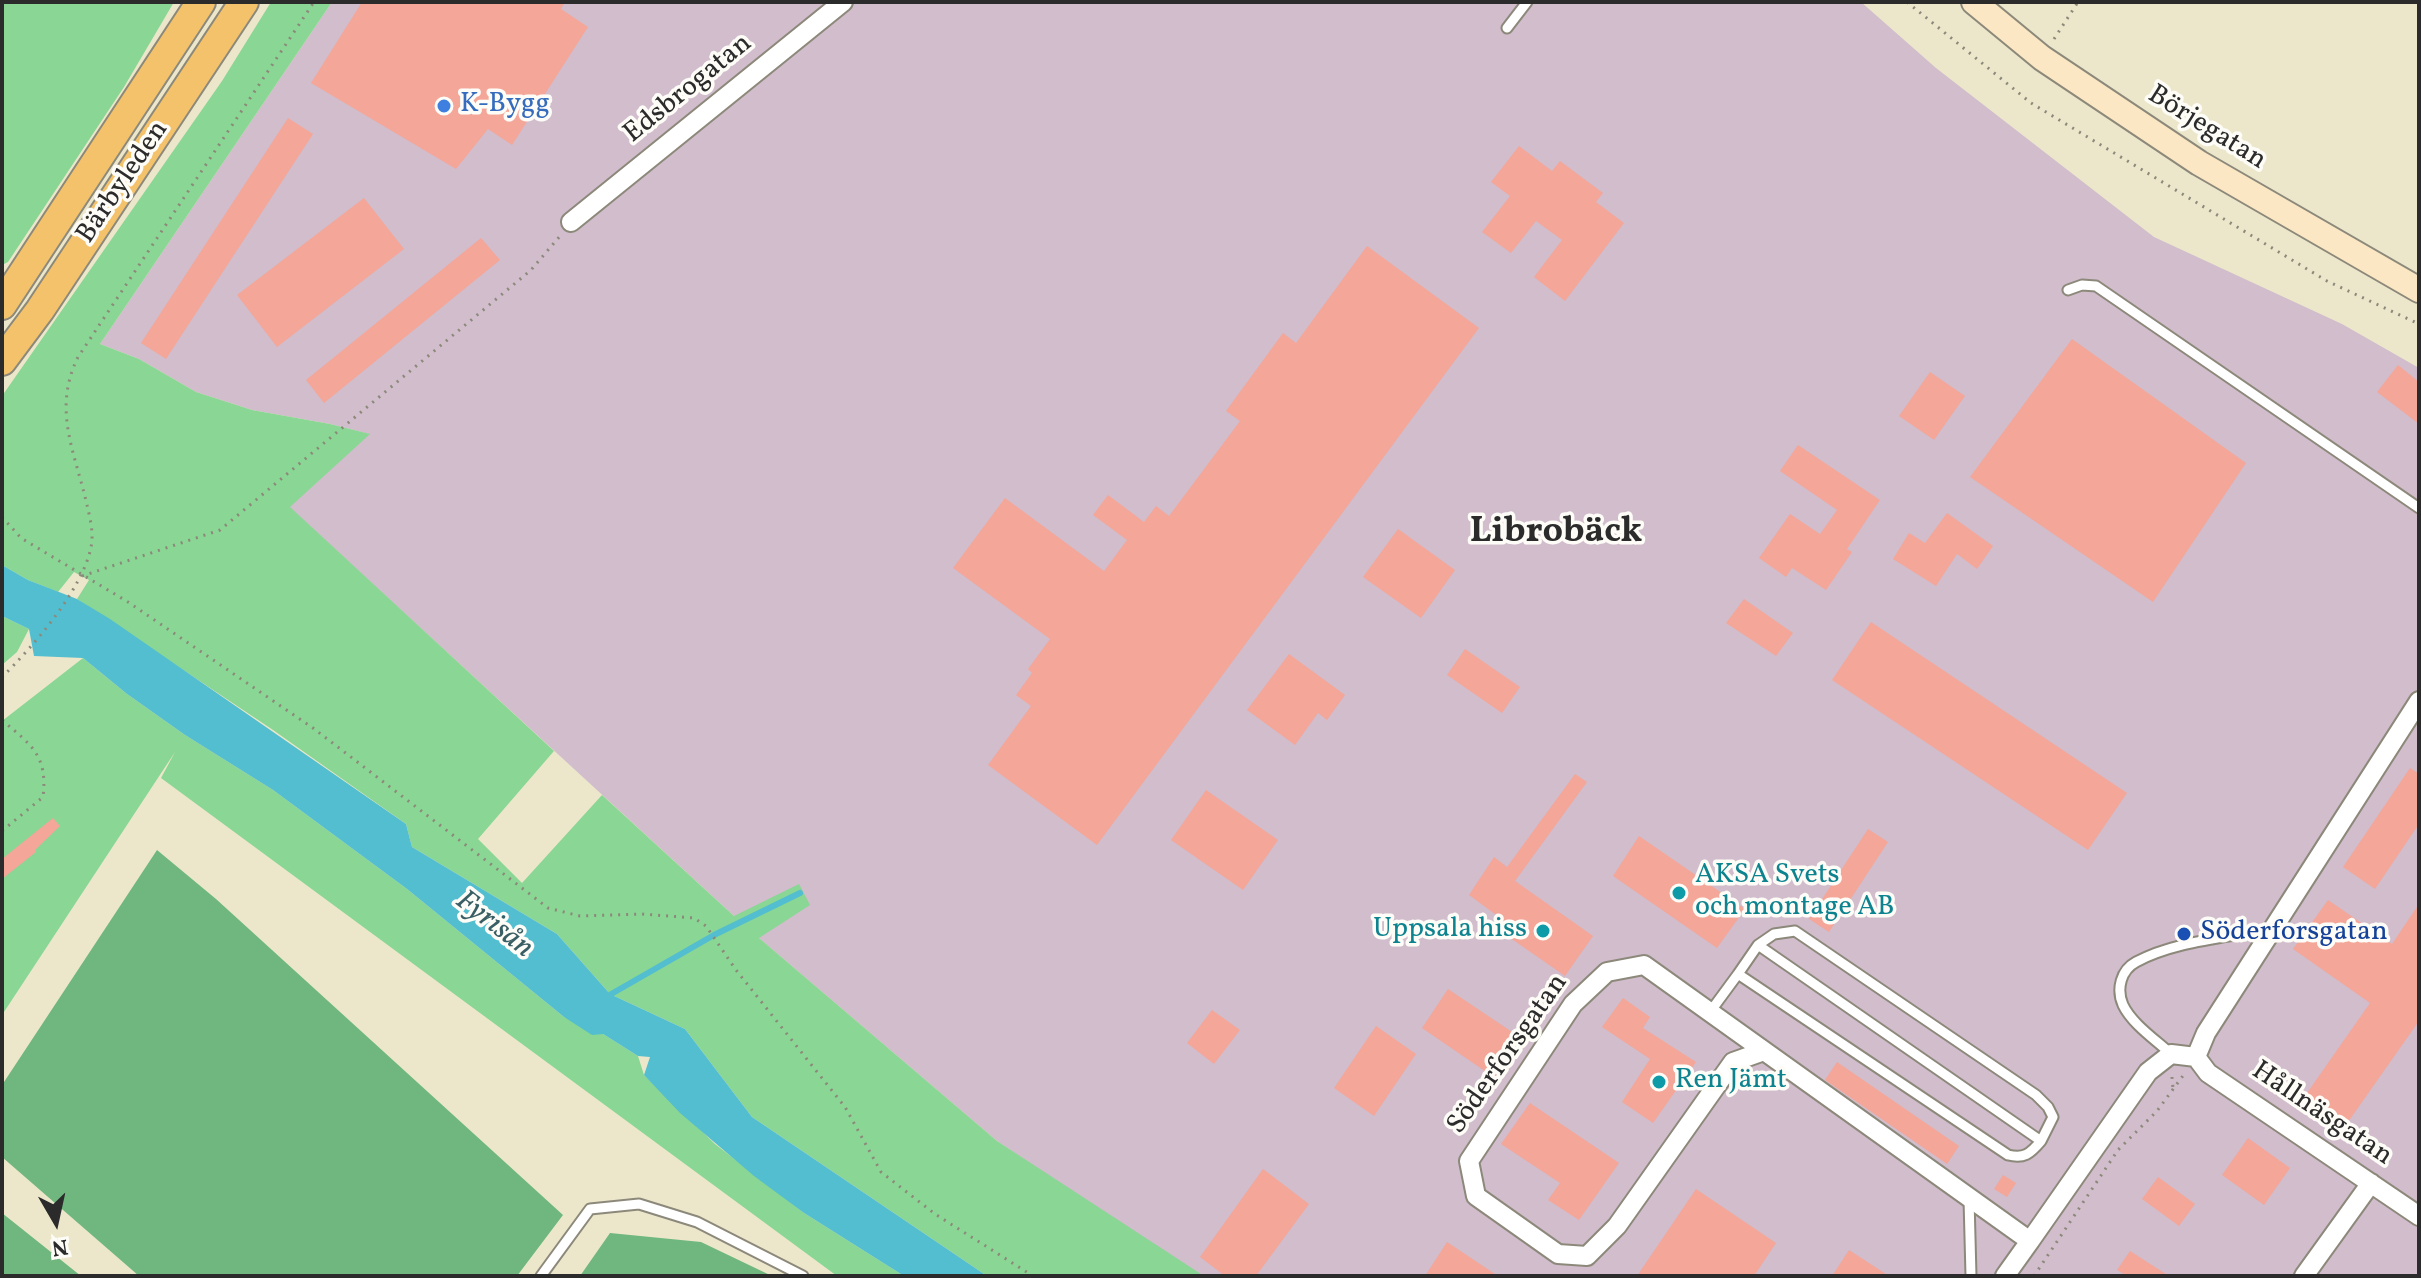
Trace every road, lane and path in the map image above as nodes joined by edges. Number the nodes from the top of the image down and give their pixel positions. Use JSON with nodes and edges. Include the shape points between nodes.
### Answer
{"nodes":[{"id":1,"x":201,"y":2,"type":"edge"},
{"id":2,"x":244,"y":2,"type":"edge"},
{"id":3,"x":314,"y":2,"type":"edge"},
{"id":4,"x":843,"y":2,"type":"edge"},
{"id":5,"x":1527,"y":2,"type":"edge"},
{"id":6,"x":1907,"y":2,"type":"edge"},
{"id":7,"x":1974,"y":2,"type":"edge"},
{"id":8,"x":2078,"y":2,"type":"edge"},
{"id":9,"x":1507,"y":28,"type":"dead end"},
{"id":10,"x":2042,"y":58,"type":"junction"},
{"id":11,"x":571,"y":222,"type":"joint"},
{"id":12,"x":2068,"y":290,"type":"dead end"},
{"id":13,"x":2419,"y":290,"type":"edge"},
{"id":14,"x":5,"y":296,"type":"edge"},
{"id":15,"x":2419,"y":324,"type":"edge"},
{"id":16,"x":2,"y":361,"type":"edge"},
{"id":17,"x":2419,"y":508,"type":"edge"},
{"id":18,"x":2,"y":517,"type":"edge"},
{"id":19,"x":80,"y":579,"type":"junction"},
{"id":20,"x":2,"y":677,"type":"edge"},
{"id":21,"x":2418,"y":703,"type":"edge"},
{"id":22,"x":2,"y":720,"type":"edge"},
{"id":23,"x":2,"y":831,"type":"edge"},
{"id":24,"x":2273,"y":928,"type":"junction"},
{"id":25,"x":1758,"y":945,"type":"junction"},
{"id":26,"x":1738,"y":974,"type":"junction"},
{"id":27,"x":1710,"y":1012,"type":"junction"},
{"id":28,"x":1764,"y":1051,"type":"junction"},
{"id":29,"x":2171,"y":1054,"type":"junction"},
{"id":30,"x":2196,"y":1057,"type":"junction"},
{"id":31,"x":2041,"y":1141,"type":"junction"},
{"id":32,"x":2371,"y":1183,"type":"junction"},
{"id":33,"x":1969,"y":1196,"type":"junction"},
{"id":34,"x":2419,"y":1216,"type":"edge"},
{"id":35,"x":2030,"y":1241,"type":"junction"},
{"id":36,"x":541,"y":1276,"type":"edge"},
{"id":37,"x":803,"y":1276,"type":"edge"},
{"id":38,"x":1033,"y":1276,"type":"edge"},
{"id":39,"x":1971,"y":1276,"type":"edge"},
{"id":40,"x":2005,"y":1276,"type":"edge"},
{"id":41,"x":2034,"y":1276,"type":"edge"},
{"id":42,"x":2304,"y":1276,"type":"edge"}],
"edges":[{"from":1,"to":14,"type":"main road","name":"Bärbyleden"},
{"from":2,"to":16,"type":"main road","name":"Bärbyleden"},
{"from":3,"to":19,"type":"path","via":[[70,373],[64,405],[91,522],[92,546]]},
{"from":4,"to":11,"type":"street","name":"Edsbrogatan"},
{"from":5,"to":9,"type":"lane"},
{"from":6,"to":15,"type":"path","via":[[2031,103],[2327,281]]},
{"from":7,"to":10,"type":"main road","name":"Börjegatan"},
{"from":8,"to":10,"type":"path"},
{"from":10,"to":13,"type":"main road","name":"Börjegatan","via":[[2199,163]]},
{"from":11,"to":19,"type":"path","via":[[531,270],[220,530]]},
{"from":12,"to":17,"type":"lane","via":[[2096,286]]},
{"from":18,"to":19,"type":"path","via":[[21,538]]},
{"from":19,"to":20,"type":"path","via":[[26,654]]},
{"from":19,"to":38,"type":"path","via":[[128,602],[313,728],[548,908],[580,916],[694,918],[706,926],[845,1107],[881,1172],[935,1214]]},
{"from":21,"to":24,"type":"street"},
{"from":22,"to":23,"type":"path","via":[[35,748],[45,779],[43,797]]},
{"from":24,"to":29,"type":"lane","via":[[2175,948],[2134,963],[2123,974],[2123,1004]]},
{"from":24,"to":30,"type":"street"},
{"from":25,"to":26,"type":"lane"},
{"from":25,"to":31,"type":"lane"},
{"from":25,"to":31,"type":"lane","via":[[1774,934],[1795,931],[2036,1095],[2053,1117]]},
{"from":26,"to":27,"type":"lane"},
{"from":26,"to":31,"type":"lane","via":[[2008,1155],[2020,1158]]},
{"from":27,"to":28,"type":"street","name":"Söderforsgatan"},
{"from":27,"to":28,"type":"street","name":"Söderforsgatan","via":[[1644,965],[1607,972],[1573,1004],[1469,1161],[1476,1196],[1558,1254],[1587,1256],[1617,1226],[1733,1062]]},
{"from":28,"to":33,"type":"street","name":"Söderforsgatan"},
{"from":29,"to":30,"type":"street"},
{"from":29,"to":35,"type":"street","via":[[2148,1072]]},
{"from":30,"to":32,"type":"street","name":"Hållnäsgatan","via":[[2208,1073]]},
{"from":30,"to":41,"type":"path","via":[[2157,1111],[2118,1150]]},
{"from":32,"to":34,"type":"street","name":"Hållnäsgatan"},
{"from":32,"to":42,"type":"street"},
{"from":33,"to":35,"type":"street","name":"Söderforsgatan"},
{"from":33,"to":39,"type":"lane"},
{"from":35,"to":40,"type":"street"},
{"from":36,"to":37,"type":"lane","via":[[590,1209],[639,1204],[697,1222]]}]}
